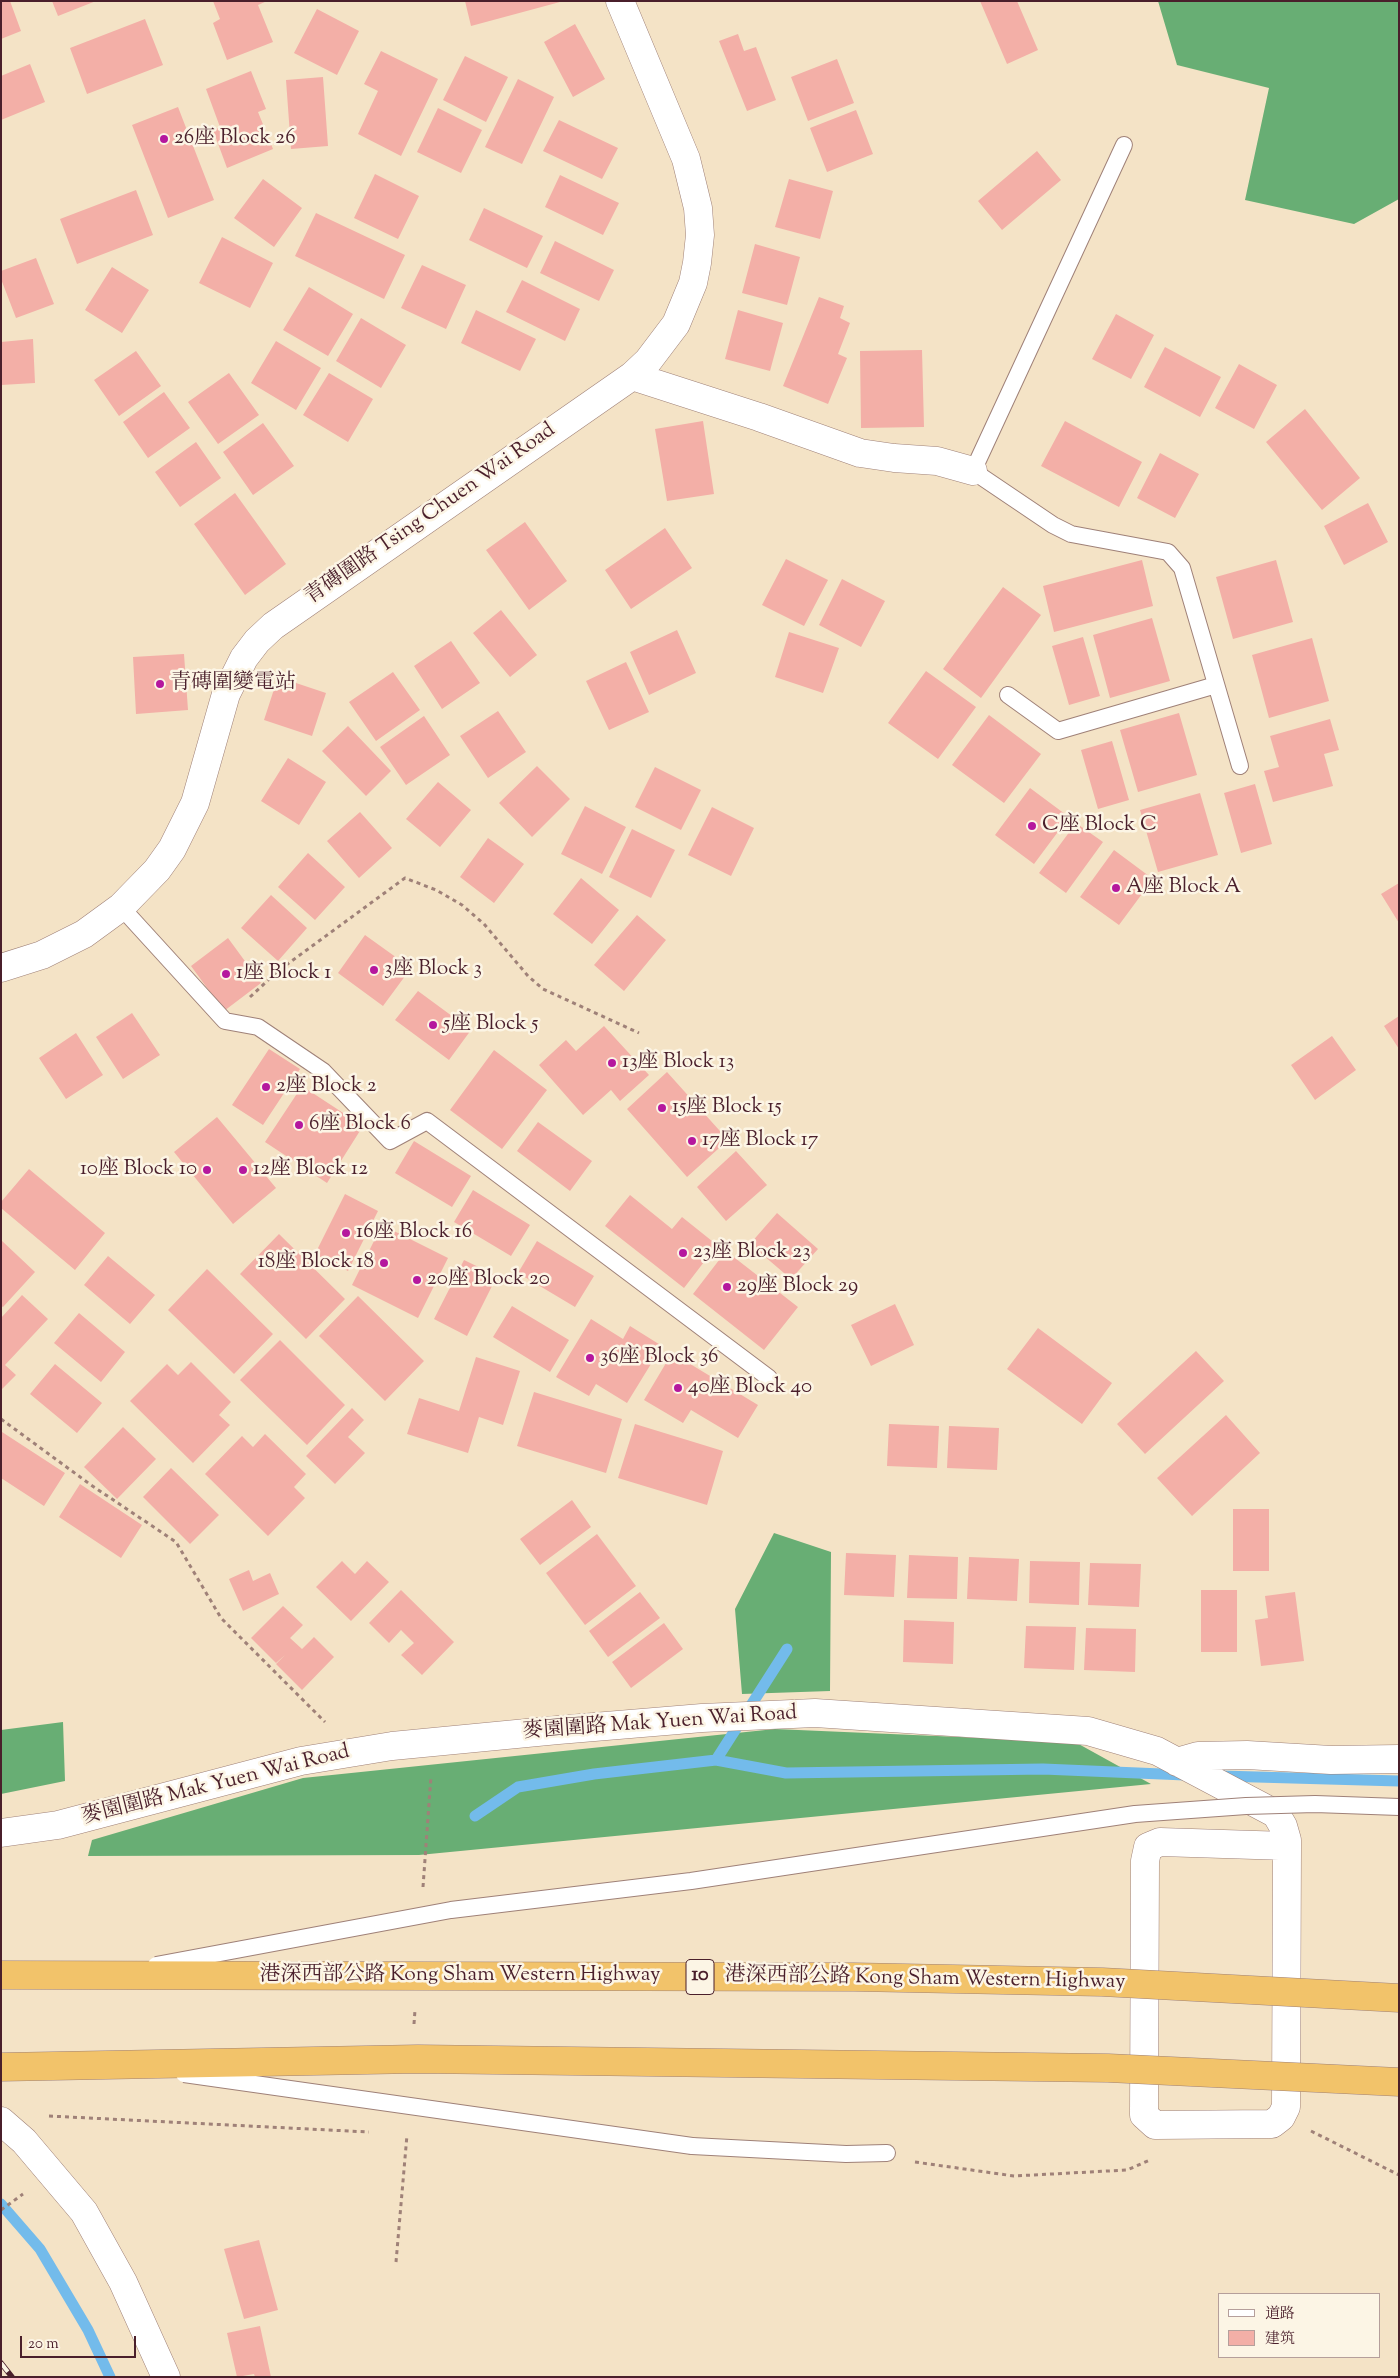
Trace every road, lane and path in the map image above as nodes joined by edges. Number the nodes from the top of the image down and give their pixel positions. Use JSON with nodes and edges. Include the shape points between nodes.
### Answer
{"nodes":[{"id":1,"x":620,"y":1,"type":"edge"},
{"id":2,"x":1124,"y":145,"type":"dead end"},
{"id":3,"x":632,"y":376,"type":"junction"},
{"id":4,"x":973,"y":470,"type":"junction"},
{"id":5,"x":1216,"y":685,"type":"junction"},
{"id":6,"x":1008,"y":694,"type":"dead end"},
{"id":7,"x":1240,"y":766,"type":"dead end"},
{"id":8,"x":121,"y":906,"type":"junction"},
{"id":9,"x":1,"y":968,"type":"edge"},
{"id":10,"x":225,"y":1022,"type":"junction"},
{"id":11,"x":639,"y":1033,"type":"dead end"},
{"id":12,"x":769,"y":1378,"type":"dead end"},
{"id":13,"x":1,"y":1419,"type":"edge"},
{"id":14,"x":332,"y":1725,"type":"dead end"},
{"id":15,"x":1399,"y":1759,"type":"edge"},
{"id":16,"x":1176,"y":1762,"type":"junction"},
{"id":17,"x":1399,"y":1807,"type":"edge"},
{"id":18,"x":1,"y":1832,"type":"edge"},
{"id":19,"x":1287,"y":1846,"type":"junction"},
{"id":20,"x":1,"y":1975,"type":"edge"},
{"id":21,"x":108,"y":1975,"type":"junction"},
{"id":22,"x":1399,"y":1998,"type":"edge"},
{"id":23,"x":116,"y":2064,"type":"junction"},
{"id":24,"x":1,"y":2067,"type":"edge"},
{"id":25,"x":1399,"y":2082,"type":"edge"},
{"id":26,"x":1281,"y":2117,"type":"junction"},
{"id":27,"x":1,"y":2121,"type":"edge"},
{"id":28,"x":887,"y":2153,"type":"dead end"},
{"id":29,"x":1399,"y":2175,"type":"edge"},
{"id":30,"x":30,"y":2189,"type":"dead end"},
{"id":31,"x":1,"y":2210,"type":"edge"},
{"id":32,"x":166,"y":2377,"type":"edge"}],
"edges":[{"from":1,"to":3,"type":"street","name":"青磚圍路 Tsing Chuen Wai Road","via":[[686,159],[698,208],[700,235],[698,263],[685,305],[662,344]]},
{"from":2,"to":4,"type":"lane"},
{"from":3,"to":4,"type":"street","via":[[860,453],[937,461]]},
{"from":3,"to":8,"type":"street","name":"青磚圍路 Tsing Chuen Wai Road","via":[[297,608],[258,641],[244,658],[226,694],[204,776],[185,826],[157,870]]},
{"from":4,"to":5,"type":"lane","via":[[1071,534],[1168,552],[1182,568]]},
{"from":5,"to":6,"type":"lane","via":[[1058,731]]},
{"from":5,"to":7,"type":"lane"},
{"from":8,"to":9,"type":"street","name":"青磚圍路 Tsing Chuen Wai Road","via":[[64,945]]},
{"from":8,"to":10,"type":"lane"},
{"from":10,"to":11,"type":"path","via":[[278,970],[405,878],[462,905],[484,924],[543,989]]},
{"from":10,"to":12,"type":"lane","via":[[258,1027],[323,1071],[390,1141],[427,1121]]},
{"from":13,"to":14,"type":"path","via":[[176,1542],[221,1618],[325,1723]]},
{"from":15,"to":16,"type":"street","via":[[1331,1760],[1237,1755],[1198,1756]]},
{"from":16,"to":18,"type":"street","name":"麥園圍路 Mak Yuen Wai Road","via":[[1157,1751],[1088,1731],[814,1714],[702,1718],[392,1746],[301,1762],[58,1825]]},
{"from":16,"to":19,"type":"street","name":"麥園圍路 Mak Yuen Wai Road","via":[[1276,1814],[1283,1826]]},
{"from":17,"to":21,"type":"lane","bridge":true,"via":[[1295,1804],[1135,1814],[692,1882],[451,1910]]},
{"from":19,"to":26,"type":"street","name":"麥園圍路 Mak Yuen Wai Road","via":[[1286,2107]]},
{"from":19,"to":26,"type":"street","via":[[1160,1842],[1148,1847],[1145,1861],[1144,2115],[1155,2125],[1272,2124]]},
{"from":20,"to":21,"type":"highway","name":"港深西部公路 Kong Sham Western Highway","number":"10","bridge":true},
{"from":21,"to":22,"type":"highway","name":"港深西部公路 Kong Sham Western Highway","number":"10","bridge":true,"via":[[854,1977],[1102,1982]]},
{"from":23,"to":24,"type":"highway","bridge":true},
{"from":23,"to":25,"type":"highway","bridge":true,"via":[[418,2059],[1078,2068]]},
{"from":23,"to":28,"type":"lane","bridge":true,"via":[[692,2146]]},
{"from":26,"to":29,"type":"path"},
{"from":27,"to":32,"type":"street","via":[[24,2141],[84,2212],[123,2282]]},
{"from":30,"to":31,"type":"path"}]}
